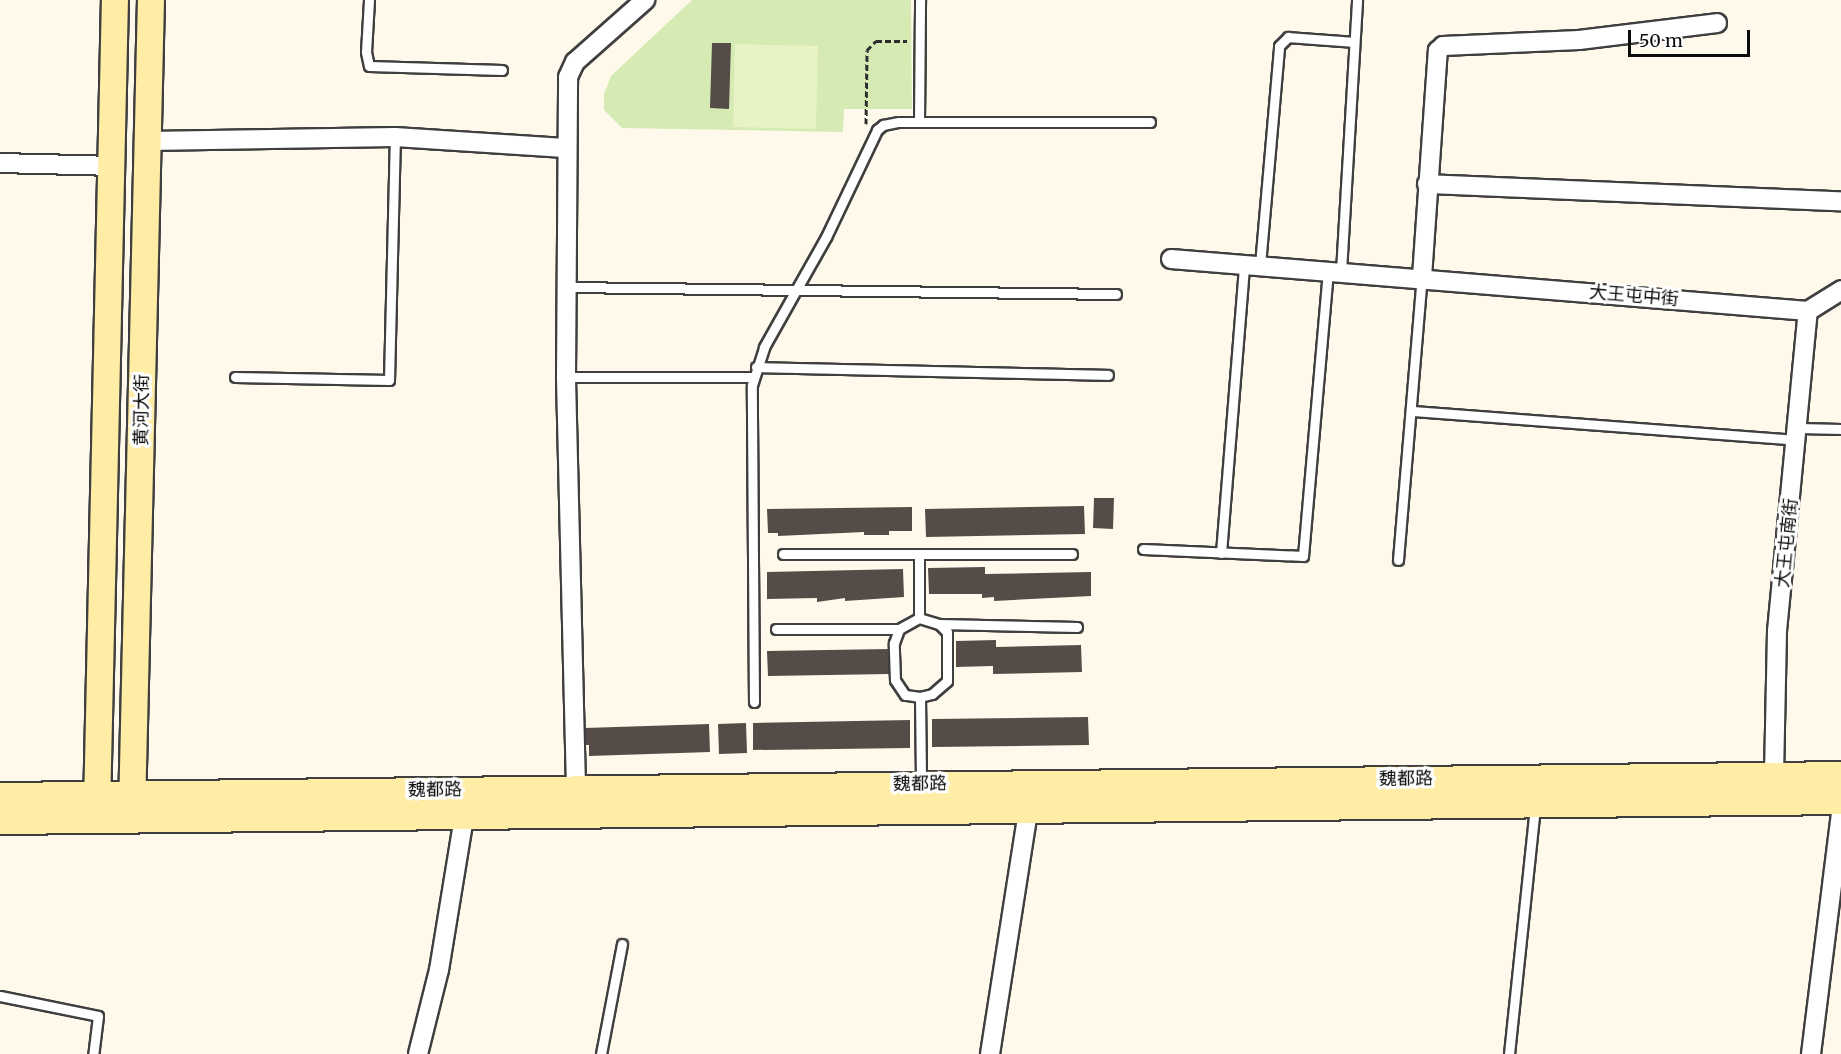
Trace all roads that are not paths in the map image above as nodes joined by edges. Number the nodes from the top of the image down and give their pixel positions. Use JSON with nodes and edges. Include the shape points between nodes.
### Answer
{"nodes":[{"id":1,"x":115,"y":0,"type":"edge"},
{"id":2,"x":151,"y":0,"type":"edge"},
{"id":3,"x":369,"y":0,"type":"edge"},
{"id":4,"x":645,"y":0,"type":"edge"},
{"id":5,"x":920,"y":0,"type":"edge"},
{"id":6,"x":1357,"y":0,"type":"edge"},
{"id":7,"x":1717,"y":23,"type":"dead end"},
{"id":8,"x":1354,"y":42,"type":"junction"},
{"id":9,"x":502,"y":70,"type":"dead end"},
{"id":10,"x":919,"y":122,"type":"junction"},
{"id":11,"x":1150,"y":122,"type":"dead end"},
{"id":12,"x":395,"y":137,"type":"junction"},
{"id":13,"x":148,"y":141,"type":"junction"},
{"id":14,"x":565,"y":148,"type":"junction"},
{"id":15,"x":0,"y":164,"type":"edge"},
{"id":16,"x":111,"y":166,"type":"junction"},
{"id":17,"x":1427,"y":184,"type":"junction"},
{"id":18,"x":1841,"y":201,"type":"edge"},
{"id":19,"x":1171,"y":259,"type":"dead end"},
{"id":20,"x":1252,"y":265,"type":"junction"},
{"id":21,"x":1334,"y":271,"type":"junction"},
{"id":22,"x":1422,"y":277,"type":"junction"},
{"id":23,"x":566,"y":287,"type":"junction"},
{"id":24,"x":796,"y":290,"type":"junction"},
{"id":25,"x":1841,"y":290,"type":"edge"},
{"id":26,"x":1116,"y":294,"type":"dead end"},
{"id":27,"x":1808,"y":311,"type":"junction"},
{"id":28,"x":755,"y":372,"type":"junction"},
{"id":29,"x":1108,"y":375,"type":"dead end"},
{"id":30,"x":235,"y":377,"type":"dead end"},
{"id":31,"x":566,"y":377,"type":"junction"},
{"id":32,"x":1413,"y":411,"type":"junction"},
{"id":33,"x":1841,"y":429,"type":"edge"},
{"id":34,"x":1798,"y":434,"type":"junction"},
{"id":35,"x":1143,"y":549,"type":"dead end"},
{"id":36,"x":1221,"y":553,"type":"junction"},
{"id":37,"x":783,"y":554,"type":"dead end"},
{"id":38,"x":919,"y":554,"type":"junction"},
{"id":39,"x":1072,"y":554,"type":"dead end"},
{"id":40,"x":1398,"y":560,"type":"dead end"},
{"id":41,"x":919,"y":618,"type":"junction"},
{"id":42,"x":939,"y":624,"type":"junction"},
{"id":43,"x":1077,"y":627,"type":"dead end"},
{"id":44,"x":776,"y":629,"type":"dead end"},
{"id":45,"x":899,"y":629,"type":"junction"},
{"id":46,"x":920,"y":697,"type":"junction"},
{"id":47,"x":754,"y":702,"type":"dead end"},
{"id":48,"x":1841,"y":775,"type":"edge"},
{"id":49,"x":1774,"y":776,"type":"junction"},
{"id":50,"x":921,"y":784,"type":"junction"},
{"id":51,"x":576,"y":788,"type":"junction"},
{"id":52,"x":98,"y":794,"type":"junction"},
{"id":53,"x":133,"y":794,"type":"junction"},
{"id":54,"x":0,"y":796,"type":"edge"},
{"id":55,"x":1841,"y":801,"type":"edge"},
{"id":56,"x":1535,"y":804,"type":"junction"},
{"id":57,"x":1028,"y":811,"type":"junction"},
{"id":58,"x":1841,"y":813,"type":"edge"},
{"id":59,"x":464,"y":817,"type":"junction"},
{"id":60,"x":96,"y":820,"type":"junction"},
{"id":61,"x":132,"y":820,"type":"junction"},
{"id":62,"x":0,"y":821,"type":"edge"},
{"id":63,"x":622,"y":945,"type":"dead end"},
{"id":64,"x":0,"y":996,"type":"edge"},
{"id":65,"x":93,"y":1054,"type":"edge"},
{"id":66,"x":418,"y":1054,"type":"edge"},
{"id":67,"x":601,"y":1054,"type":"edge"},
{"id":68,"x":990,"y":1054,"type":"edge"},
{"id":69,"x":1509,"y":1054,"type":"edge"},
{"id":70,"x":1811,"y":1054,"type":"edge"}],
"edges":[{"from":1,"to":16,"type":"main road","name":"黄河大街"},
{"from":2,"to":13,"type":"main road","name":"黄河大街"},
{"from":3,"to":9,"type":"lane","via":[[369,66]]},
{"from":4,"to":14,"type":"street","via":[[575,62],[568,77]]},
{"from":5,"to":10,"type":"lane"},
{"from":6,"to":8,"type":"lane"},
{"from":7,"to":17,"type":"street","via":[[1579,40],[1443,46],[1438,51]]},
{"from":8,"to":20,"type":"lane","via":[[1288,38],[1279,46]]},
{"from":8,"to":21,"type":"lane"},
{"from":10,"to":11,"type":"lane"},
{"from":10,"to":24,"type":"lane","via":[[883,125]]},
{"from":12,"to":13,"type":"street"},
{"from":12,"to":14,"type":"street"},
{"from":12,"to":30,"type":"lane","via":[[389,380]]},
{"from":13,"to":53,"type":"main road","name":"黄河大街"},
{"from":14,"to":23,"type":"street"},
{"from":15,"to":16,"type":"street"},
{"from":16,"to":52,"type":"main road","name":"黄河大街"},
{"from":17,"to":18,"type":"street"},
{"from":17,"to":22,"type":"street"},
{"from":19,"to":20,"type":"street","name":"大王屯中街"},
{"from":20,"to":21,"type":"street","name":"大王屯中街"},
{"from":20,"to":36,"type":"lane"},
{"from":21,"to":22,"type":"street","name":"大王屯中街"},
{"from":21,"to":36,"type":"lane","via":[[1303,556]]},
{"from":22,"to":27,"type":"street","name":"大王屯中街"},
{"from":22,"to":32,"type":"lane"},
{"from":23,"to":24,"type":"lane"},
{"from":23,"to":31,"type":"street"},
{"from":24,"to":26,"type":"lane"},
{"from":24,"to":28,"type":"lane"},
{"from":25,"to":27,"type":"street"},
{"from":27,"to":34,"type":"street","name":"大王屯南街"},
{"from":28,"to":29,"type":"lane"},
{"from":28,"to":31,"type":"lane"},
{"from":28,"to":47,"type":"lane"},
{"from":31,"to":51,"type":"street"},
{"from":32,"to":34,"type":"lane"},
{"from":32,"to":40,"type":"lane"},
{"from":33,"to":34,"type":"lane"},
{"from":34,"to":49,"type":"street","name":"大王屯南街","via":[[1777,631]]},
{"from":35,"to":36,"type":"lane"},
{"from":37,"to":38,"type":"lane"},
{"from":38,"to":39,"type":"lane"},
{"from":38,"to":41,"type":"lane"},
{"from":41,"to":42,"type":"lane"},
{"from":41,"to":45,"type":"lane"},
{"from":42,"to":43,"type":"lane"},
{"from":42,"to":46,"type":"lane","via":[[946,632],[947,681],[932,694]]},
{"from":44,"to":45,"type":"lane"},
{"from":45,"to":46,"type":"lane","via":[[894,643],[895,680],[905,695]]},
{"from":46,"to":50,"type":"lane"},
{"from":48,"to":49,"type":"main road","name":"魏都路"},
{"from":49,"to":50,"type":"main road","name":"魏都路"},
{"from":50,"to":51,"type":"main road","name":"魏都路"},
{"from":51,"to":53,"type":"main road","name":"魏都路"},
{"from":52,"to":53,"type":"main road","name":"魏都路"},
{"from":52,"to":54,"type":"main road","name":"魏都路"},
{"from":52,"to":60,"type":"main road","name":"黄河大街"},
{"from":53,"to":61,"type":"main road","name":"黄河大街"},
{"from":55,"to":56,"type":"main road","name":"魏都路"},
{"from":56,"to":57,"type":"main road","name":"魏都路"},
{"from":56,"to":69,"type":"lane"},
{"from":57,"to":59,"type":"main road","name":"魏都路"},
{"from":57,"to":68,"type":"street"},
{"from":58,"to":70,"type":"street"},
{"from":59,"to":61,"type":"main road","name":"魏都路"},
{"from":59,"to":66,"type":"street","via":[[439,970]]},
{"from":60,"to":61,"type":"main road","name":"魏都路"},
{"from":60,"to":62,"type":"main road","name":"魏都路"},
{"from":63,"to":67,"type":"lane"},
{"from":64,"to":65,"type":"lane","via":[[98,1016]]}]}
